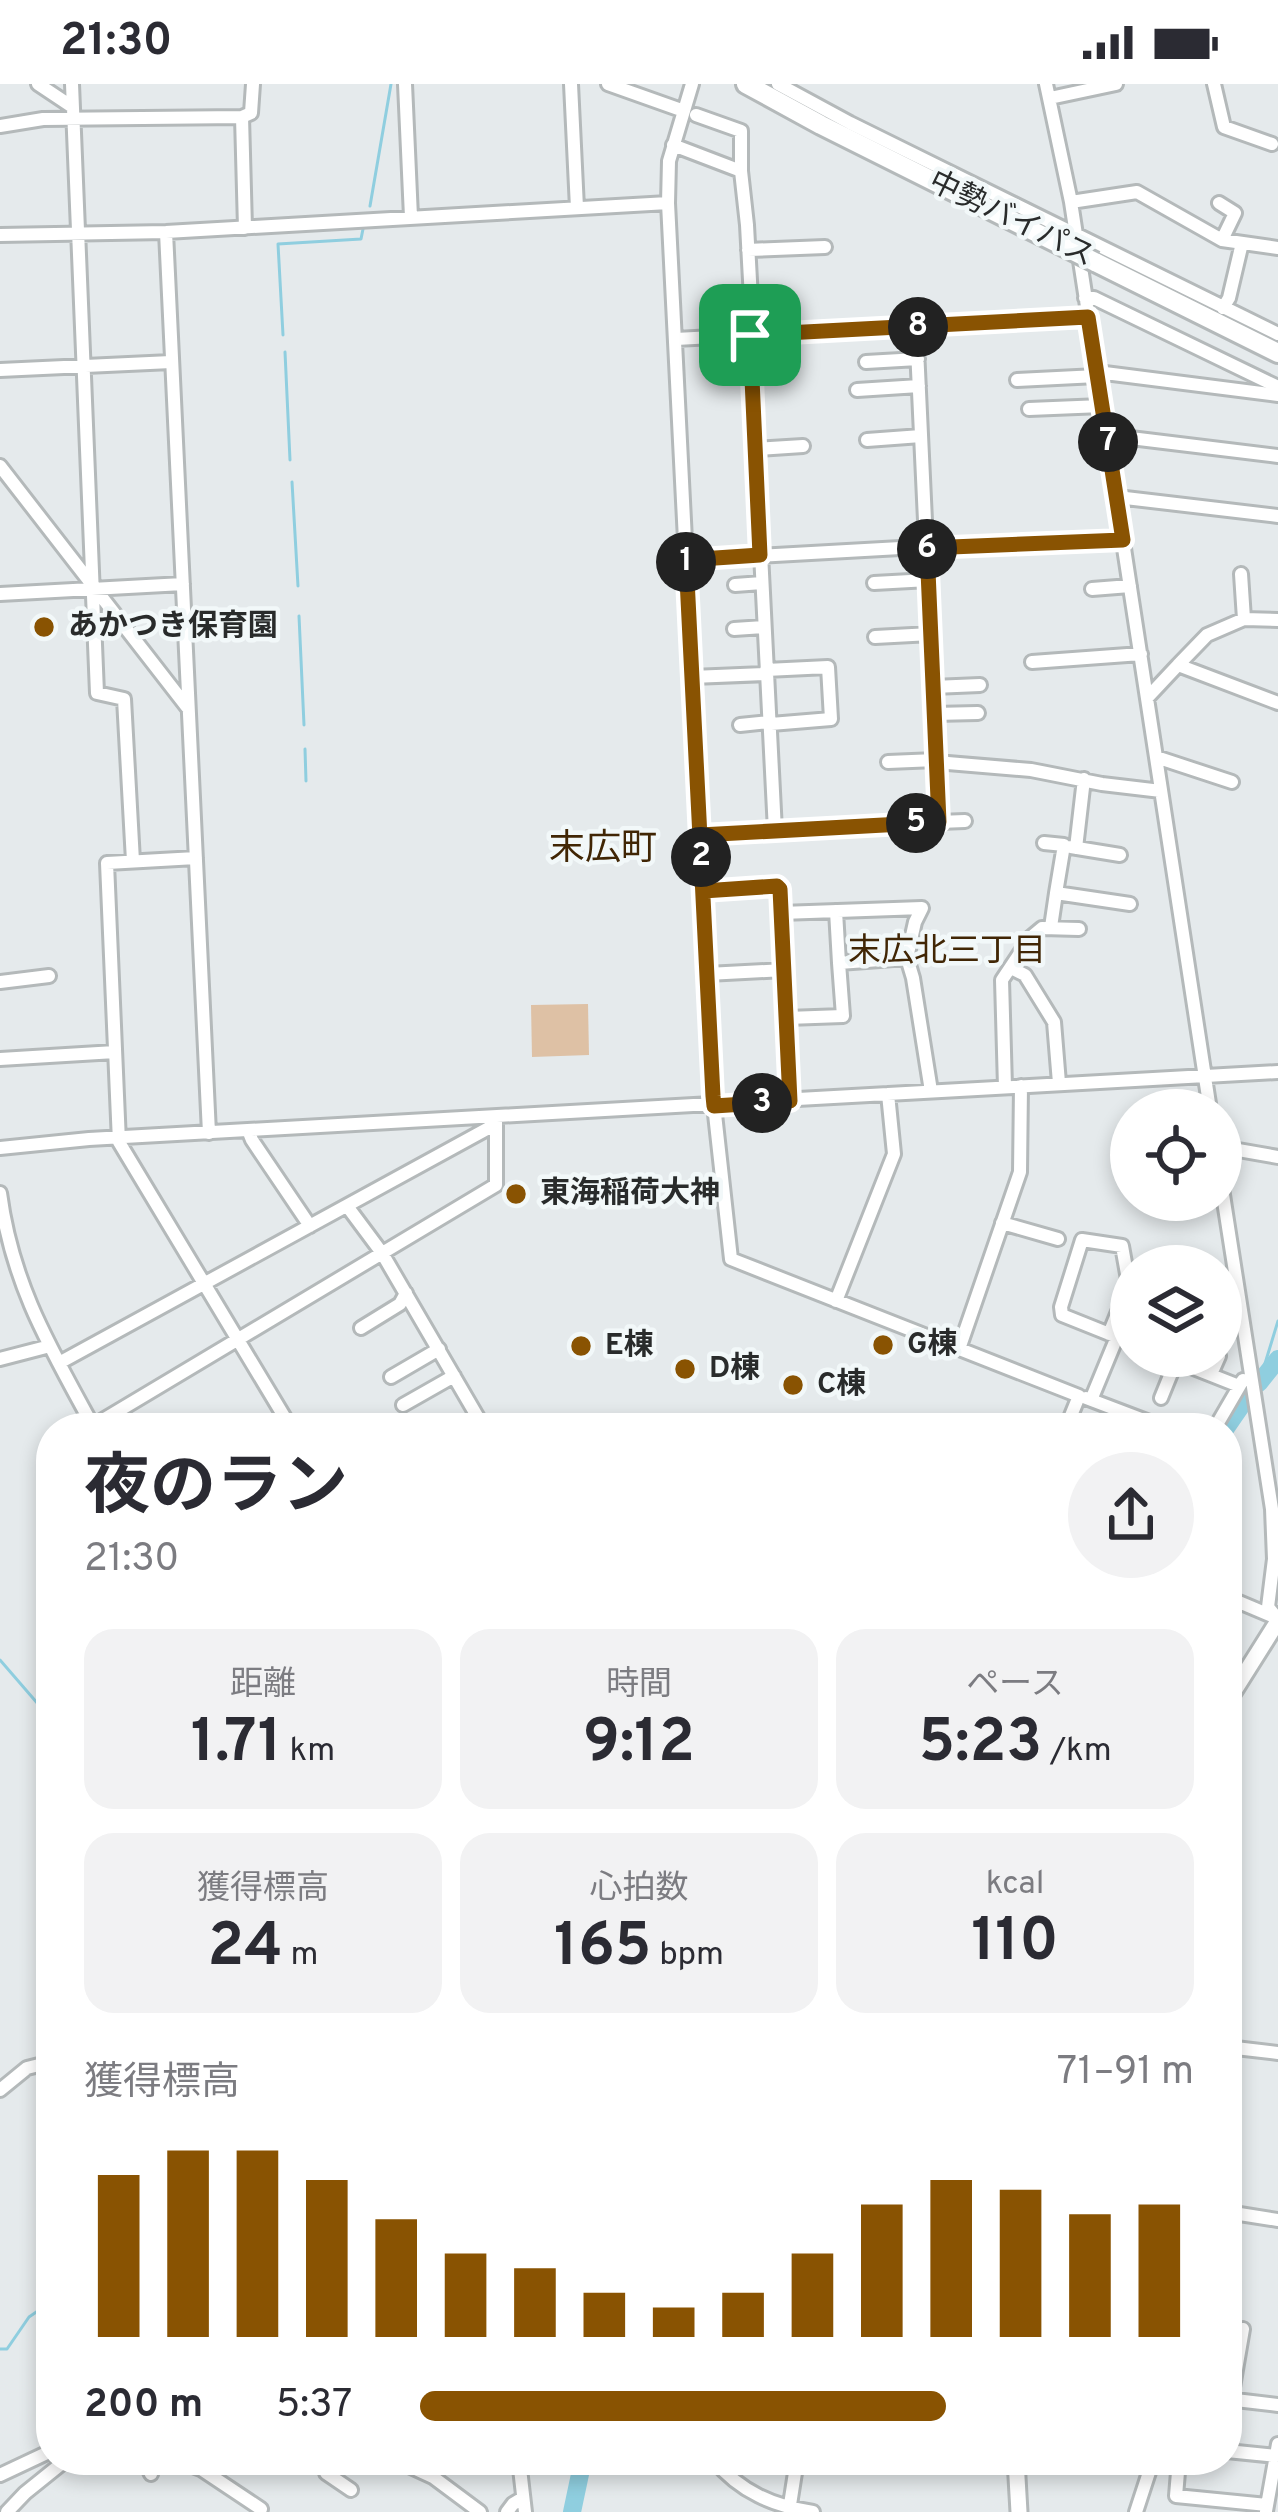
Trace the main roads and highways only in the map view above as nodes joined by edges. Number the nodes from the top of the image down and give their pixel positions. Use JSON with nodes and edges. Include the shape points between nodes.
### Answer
{"nodes":[{"id":1,"x":746,"y":84,"type":"edge"},
{"id":2,"x":1278,"y":353,"type":"edge"},
{"id":3,"x":1278,"y":1620,"type":"edge"},
{"id":4,"x":1242,"y":1678,"type":"edge"},
{"id":5,"x":1017,"y":2475,"type":"edge"},
{"id":6,"x":1019,"y":2512,"type":"edge"}],
"edges":[{"from":1,"to":2,"type":"highway","name":"中勢バイパス","bridge":true},
{"from":3,"to":4,"type":"main road"},
{"from":5,"to":6,"type":"main road"}]}
